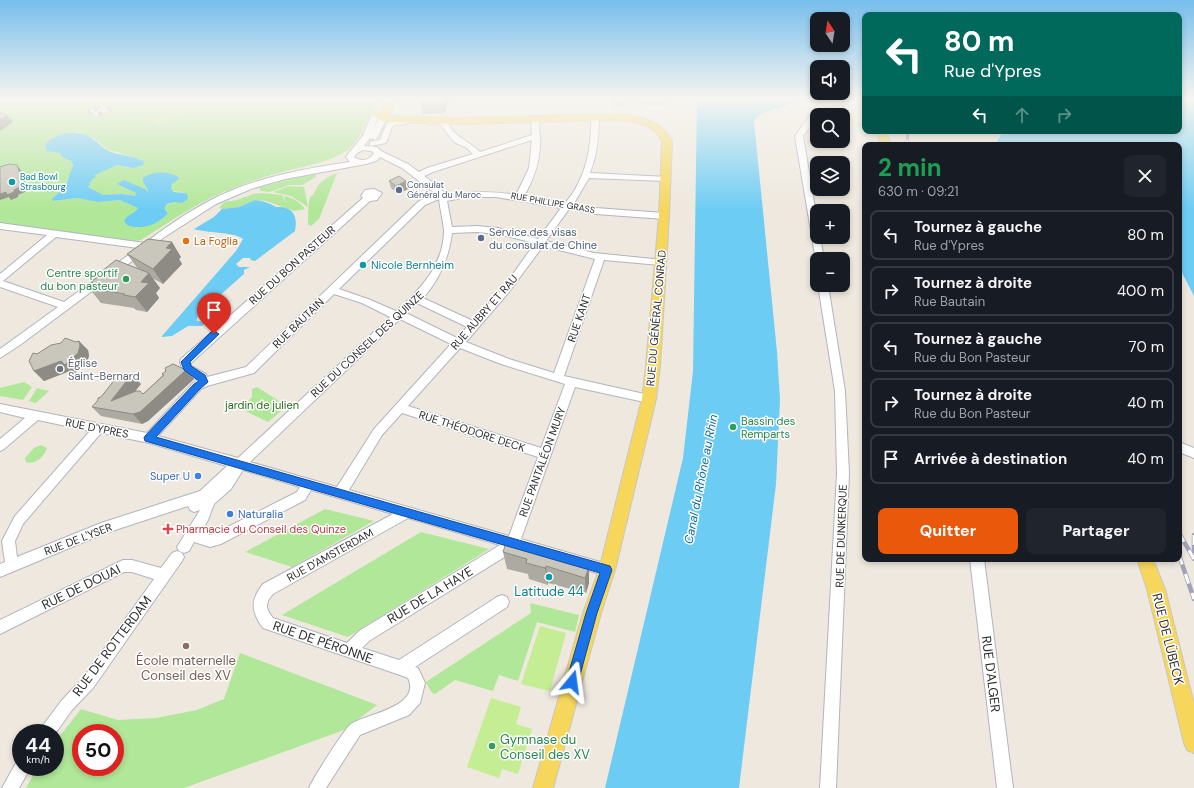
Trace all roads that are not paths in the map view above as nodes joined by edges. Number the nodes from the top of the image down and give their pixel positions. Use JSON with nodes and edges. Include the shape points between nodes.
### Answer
{"nodes":[{"id":1,"x":367,"y":136,"type":"edge"},
{"id":2,"x":374,"y":136,"type":"edge"},
{"id":3,"x":385,"y":136,"type":"edge"},
{"id":4,"x":453,"y":136,"type":"edge"},
{"id":5,"x":594,"y":136,"type":"edge"},
{"id":6,"x":664,"y":136,"type":"edge"},
{"id":7,"x":799,"y":136,"type":"edge"},
{"id":8,"x":536,"y":137,"type":"joint"},
{"id":9,"x":375,"y":149,"type":"junction"},
{"id":10,"x":354,"y":152,"type":"junction"},
{"id":11,"x":479,"y":155,"type":"junction"},
{"id":12,"x":362,"y":163,"type":"junction"},
{"id":13,"x":317,"y":168,"type":"junction"},
{"id":14,"x":407,"y":169,"type":"junction"},
{"id":15,"x":586,"y":175,"type":"junction"},
{"id":16,"x":418,"y":176,"type":"junction"},
{"id":17,"x":665,"y":179,"type":"junction"},
{"id":18,"x":442,"y":197,"type":"junction"},
{"id":19,"x":518,"y":197,"type":"junction"},
{"id":20,"x":368,"y":198,"type":"dead end"},
{"id":21,"x":567,"y":206,"type":"junction"},
{"id":22,"x":664,"y":216,"type":"junction"},
{"id":23,"x":0,"y":226,"type":"edge"},
{"id":24,"x":448,"y":230,"type":"junction"},
{"id":25,"x":54,"y":234,"type":"junction"},
{"id":26,"x":540,"y":242,"type":"junction"},
{"id":27,"x":146,"y":246,"type":"junction"},
{"id":28,"x":818,"y":252,"type":"edge"},
{"id":29,"x":600,"y":257,"type":"junction"},
{"id":30,"x":660,"y":262,"type":"junction"},
{"id":31,"x":0,"y":279,"type":"edge"},
{"id":32,"x":0,"y":284,"type":"edge"},
{"id":33,"x":332,"y":290,"type":"junction"},
{"id":34,"x":824,"y":292,"type":"edge"},
{"id":35,"x":417,"y":299,"type":"junction"},
{"id":36,"x":66,"y":306,"type":"junction"},
{"id":37,"x":398,"y":315,"type":"junction"},
{"id":38,"x":473,"y":325,"type":"junction"},
{"id":39,"x":25,"y":337,"type":"junction"},
{"id":40,"x":457,"y":342,"type":"junction"},
{"id":41,"x":0,"y":354,"type":"edge"},
{"id":42,"x":0,"y":358,"type":"edge"},
{"id":43,"x":558,"y":378,"type":"junction"},
{"id":44,"x":204,"y":382,"type":"junction"},
{"id":45,"x":571,"y":382,"type":"junction"},
{"id":46,"x":649,"y":399,"type":"junction"},
{"id":47,"x":0,"y":408,"type":"edge"},
{"id":48,"x":400,"y":408,"type":"junction"},
{"id":49,"x":35,"y":416,"type":"junction"},
{"id":50,"x":99,"y":428,"type":"junction"},
{"id":51,"x":149,"y":438,"type":"junction"},
{"id":52,"x":0,"y":446,"type":"edge"},
{"id":53,"x":1182,"y":448,"type":"edge"},
{"id":54,"x":1194,"y":453,"type":"edge"},
{"id":55,"x":545,"y":454,"type":"junction"},
{"id":56,"x":240,"y":464,"type":"junction"},
{"id":57,"x":308,"y":483,"type":"junction"},
{"id":58,"x":212,"y":488,"type":"junction"},
{"id":59,"x":340,"y":493,"type":"junction"},
{"id":60,"x":208,"y":501,"type":"junction"},
{"id":61,"x":157,"y":511,"type":"junction"},
{"id":62,"x":408,"y":512,"type":"junction"},
{"id":63,"x":191,"y":535,"type":"junction"},
{"id":64,"x":513,"y":542,"type":"junction"},
{"id":65,"x":977,"y":562,"type":"edge"},
{"id":66,"x":1146,"y":562,"type":"edge"},
{"id":67,"x":12,"y":565,"type":"junction"},
{"id":68,"x":607,"y":570,"type":"junction"},
{"id":69,"x":0,"y":571,"type":"edge"},
{"id":70,"x":164,"y":575,"type":"junction"},
{"id":71,"x":502,"y":602,"type":"dead end"},
{"id":72,"x":258,"y":603,"type":"joint"},
{"id":73,"x":0,"y":627,"type":"edge"},
{"id":74,"x":349,"y":651,"type":"junction"},
{"id":75,"x":400,"y":668,"type":"junction"},
{"id":76,"x":53,"y":724,"type":"edge"},
{"id":77,"x":1194,"y":743,"type":"edge"},
{"id":78,"x":17,"y":776,"type":"edge"},
{"id":79,"x":10,"y":788,"type":"edge"},
{"id":80,"x":317,"y":788,"type":"edge"},
{"id":81,"x":543,"y":788,"type":"edge"},
{"id":82,"x":828,"y":788,"type":"edge"},
{"id":83,"x":1005,"y":788,"type":"edge"}],
"edges":[{"from":1,"to":10,"type":"street"},
{"from":2,"to":9,"type":"street"},
{"from":3,"to":9,"type":"street"},
{"from":4,"to":11,"type":"street"},
{"from":5,"to":15,"type":"street","name":"RUE AUBRY ET RAU","via":[[594,149]]},
{"from":6,"to":17,"type":"main road","name":"RUE DU GÉNÉRAL CONRAD","via":[[667,141]]},
{"from":7,"to":28,"type":"street"},
{"from":8,"to":11,"type":"street"},
{"from":8,"to":19,"type":"street","via":[[535,164],[530,180]]},
{"from":9,"to":10,"type":"street","via":[[363,148]]},
{"from":9,"to":12,"type":"street","via":[[376,157]]},
{"from":9,"to":14,"type":"street"},
{"from":10,"to":12,"type":"street","via":[[350,157],[352,161]]},
{"from":10,"to":13,"type":"street"},
{"from":11,"to":16,"type":"street"},
{"from":12,"to":13,"type":"street"},
{"from":12,"to":14,"type":"street"},
{"from":13,"to":27,"type":"street","via":[[258,184],[213,202],[191,214]]},
{"from":14,"to":16,"type":"street"},
{"from":15,"to":17,"type":"street"},
{"from":15,"to":21,"type":"street","name":"RUE AUBRY ET RAU"},
{"from":16,"to":18,"type":"street","via":[[438,190]]},
{"from":17,"to":22,"type":"main road","name":"RUE DU GÉNÉRAL CONRAD"},
{"from":18,"to":19,"type":"street","name":"RUE PHILLIPE GRASS","via":[[481,194]]},
{"from":18,"to":24,"type":"street","name":"RUE DU CONSEIL DES QUINZE"},
{"from":18,"to":33,"type":"street","name":"RUE BAUTAIN","via":[[422,203]]},
{"from":19,"to":21,"type":"street","name":"RUE PHILLIPE GRASS"},
{"from":20,"to":44,"type":"street","name":"RUE DU BON PASTEUR","via":[[185,362],[187,368],[202,377]]},
{"from":21,"to":22,"type":"street","name":"RUE PHILLIPE GRASS"},
{"from":21,"to":26,"type":"street","name":"RUE AUBRY ET RAU"},
{"from":22,"to":30,"type":"main road","name":"RUE DU GÉNÉRAL CONRAD"},
{"from":23,"to":25,"type":"street"},
{"from":24,"to":26,"type":"street","via":[[498,231]]},
{"from":24,"to":35,"type":"street","name":"RUE DU CONSEIL DES QUINZE","via":[[441,263]]},
{"from":25,"to":27,"type":"street"},
{"from":25,"to":31,"type":"street"},
{"from":26,"to":29,"type":"street"},
{"from":26,"to":38,"type":"street","name":"RUE AUBRY ET RAU","via":[[506,290]]},
{"from":27,"to":36,"type":"street"},
{"from":29,"to":30,"type":"street"},
{"from":29,"to":43,"type":"street","name":"RUE KANT"},
{"from":30,"to":46,"type":"main road","name":"RUE DU GÉNÉRAL CONRAD"},
{"from":32,"to":36,"type":"street"},
{"from":33,"to":37,"type":"street"},
{"from":33,"to":44,"type":"street","name":"RUE BAUTAIN","via":[[250,370]]},
{"from":34,"to":82,"type":"street","name":"RUE DE DUNKERQUE","via":[[840,391],[843,449],[842,520]]},
{"from":35,"to":37,"type":"street","name":"RUE DU CONSEIL DES QUINZE"},
{"from":35,"to":38,"type":"street"},
{"from":36,"to":39,"type":"street"},
{"from":37,"to":40,"type":"street"},
{"from":37,"to":56,"type":"street","name":"RUE DU CONSEIL DES QUINZE"},
{"from":38,"to":40,"type":"street","name":"RUE AUBRY ET RAU"},
{"from":39,"to":41,"type":"street"},
{"from":39,"to":42,"type":"street"},
{"from":40,"to":43,"type":"street"},
{"from":40,"to":48,"type":"street","name":"RUE AUBRY ET RAU"},
{"from":43,"to":45,"type":"street"},
{"from":44,"to":51,"type":"street","name":"RUE BAUTAIN","via":[[197,386]]},
{"from":45,"to":46,"type":"street"},
{"from":45,"to":55,"type":"street","name":"RUE PANTALÉON MURY"},
{"from":46,"to":68,"type":"main road","name":"RUE DU GÉNÉRAL CONRAD"},
{"from":47,"to":49,"type":"street","name":"RUE D'YPRES"},
{"from":48,"to":55,"type":"street","name":"RUE THÉODORE DECK"},
{"from":48,"to":59,"type":"street","name":"RUE AUBRY ET RAU","via":[[378,432]]},
{"from":49,"to":50,"type":"street","name":"RUE D'YPRES"},
{"from":49,"to":52,"type":"street"},
{"from":50,"to":51,"type":"street","name":"RUE D'YPRES"},
{"from":50,"to":67,"type":"street","via":[[19,520],[7,548]]},
{"from":51,"to":56,"type":"street","name":"RUE D'YPRES"},
{"from":53,"to":54,"type":"street"},
{"from":55,"to":64,"type":"street","name":"RUE PANTALÉON MURY"},
{"from":56,"to":57,"type":"street","name":"RUE D'YPRES"},
{"from":56,"to":58,"type":"street","name":"RUE DE L'YSER","via":[[228,471]]},
{"from":56,"to":60,"type":"street","name":"RUE DE L'YSER","via":[[234,476],[217,496]]},
{"from":57,"to":59,"type":"street","name":"RUE D'YPRES"},
{"from":57,"to":63,"type":"street","via":[[301,496],[216,540],[210,541]]},
{"from":58,"to":60,"type":"street","name":"RUE DE L'YSER"},
{"from":58,"to":61,"type":"street","name":"RUE DE L'YSER","via":[[196,499]]},
{"from":59,"to":62,"type":"street","name":"RUE D'YPRES"},
{"from":60,"to":61,"type":"street","name":"RUE DE L'YSER","via":[[195,506]]},
{"from":60,"to":63,"type":"street","name":"RUE DE ROTTERDAM","via":[[204,515]]},
{"from":61,"to":67,"type":"street","name":"RUE DE L'YSER","via":[[101,529]]},
{"from":62,"to":64,"type":"street","name":"RUE D'YPRES"},
{"from":62,"to":72,"type":"street","name":"RUE D'AMSTERDAM","via":[[268,590],[260,597]]},
{"from":63,"to":70,"type":"street","name":"RUE DE ROTTERDAM"},
{"from":64,"to":68,"type":"street","name":"RUE D'YPRES"},
{"from":64,"to":74,"type":"street","name":"RUE DE LA HAYE","via":[[364,636]]},
{"from":65,"to":83,"type":"street","name":"RUE D'ALGER"},
{"from":66,"to":77,"type":"main road","name":"RUE DE LÜBECK","via":[[1156,589]]},
{"from":67,"to":69,"type":"street","name":"RUE DE L'YSER"},
{"from":68,"to":81,"type":"main road","name":"RUE DU GÉNÉRAL CONRAD","via":[[589,622]]},
{"from":70,"to":73,"type":"street","name":"RUE DE DOUAI","via":[[123,566]]},
{"from":70,"to":76,"type":"street","name":"RUE DE ROTTERDAM","via":[[88,683]]},
{"from":71,"to":75,"type":"street"},
{"from":72,"to":74,"type":"street","name":"RUE DE PÉRONNE","via":[[262,616],[268,623]]},
{"from":74,"to":75,"type":"street","name":"RUE DE PÉRONNE"},
{"from":75,"to":80,"type":"street","name":"RUE DE PÉRONNE","via":[[413,672],[418,683],[415,698],[404,710],[356,730]]},
{"from":78,"to":79,"type":"street"}]}
